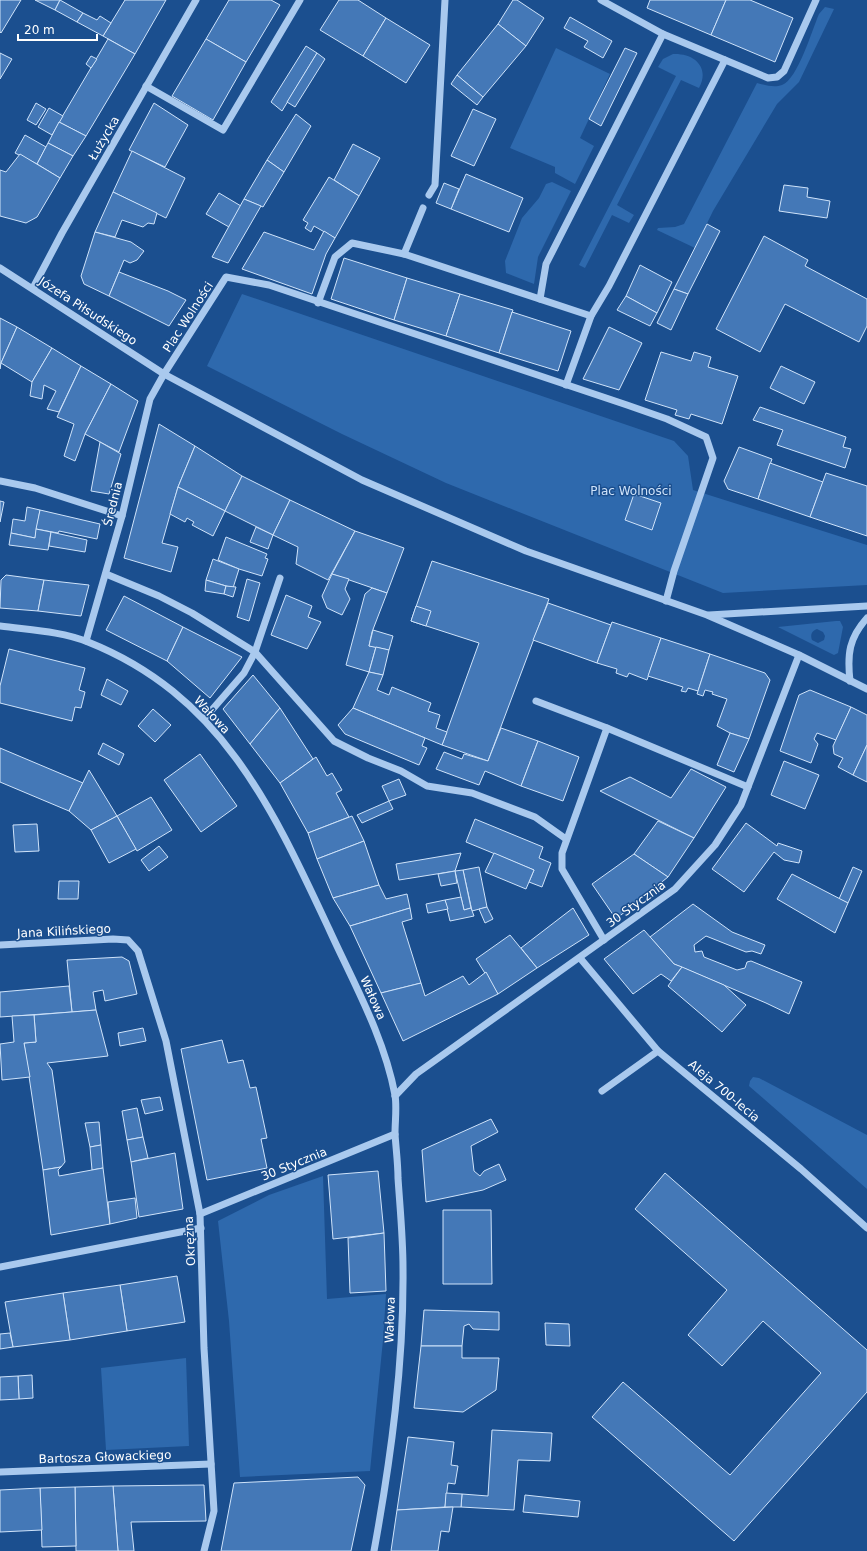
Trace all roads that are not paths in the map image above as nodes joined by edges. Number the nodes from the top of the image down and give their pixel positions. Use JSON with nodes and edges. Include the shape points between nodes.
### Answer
{"nodes":[{"id":1,"x":196,"y":0,"type":"edge"},
{"id":2,"x":300,"y":0,"type":"edge"},
{"id":3,"x":445,"y":0,"type":"edge"},
{"id":4,"x":601,"y":0,"type":"edge"},
{"id":5,"x":816,"y":0,"type":"edge"},
{"id":6,"x":610,"y":2,"type":"edge"},
{"id":7,"x":663,"y":34,"type":"junction"},
{"id":8,"x":725,"y":60,"type":"junction"},
{"id":9,"x":146,"y":86,"type":"junction"},
{"id":10,"x":429,"y":195,"type":"dead end"},
{"id":11,"x":424,"y":208,"type":"dead end"},
{"id":12,"x":404,"y":254,"type":"junction"},
{"id":13,"x":0,"y":268,"type":"edge"},
{"id":14,"x":33,"y":288,"type":"junction"},
{"id":15,"x":540,"y":299,"type":"junction"},
{"id":16,"x":318,"y":302,"type":"junction"},
{"id":17,"x":591,"y":316,"type":"junction"},
{"id":18,"x":164,"y":374,"type":"junction"},
{"id":19,"x":566,"y":385,"type":"junction"},
{"id":20,"x":0,"y":481,"type":"edge"},
{"id":21,"x":122,"y":516,"type":"junction"},
{"id":22,"x":106,"y":574,"type":"junction"},
{"id":23,"x":280,"y":578,"type":"dead end"},
{"id":24,"x":666,"y":601,"type":"junction"},
{"id":25,"x":867,"y":606,"type":"edge"},
{"id":26,"x":706,"y":615,"type":"junction"},
{"id":27,"x":867,"y":618,"type":"edge"},
{"id":28,"x":0,"y":626,"type":"edge"},
{"id":29,"x":86,"y":641,"type":"junction"},
{"id":30,"x":255,"y":652,"type":"junction"},
{"id":31,"x":799,"y":655,"type":"junction"},
{"id":32,"x":850,"y":681,"type":"junction"},
{"id":33,"x":867,"y":689,"type":"edge"},
{"id":34,"x":536,"y":701,"type":"dead end"},
{"id":35,"x":204,"y":719,"type":"junction"},
{"id":36,"x":607,"y":728,"type":"junction"},
{"id":37,"x":748,"y":788,"type":"junction"},
{"id":38,"x":566,"y":839,"type":"junction"},
{"id":39,"x":128,"y":940,"type":"joint"},
{"id":40,"x":604,"y":940,"type":"junction"},
{"id":41,"x":0,"y":945,"type":"edge"},
{"id":42,"x":580,"y":958,"type":"junction"},
{"id":43,"x":658,"y":1051,"type":"junction"},
{"id":44,"x":602,"y":1091,"type":"dead end"},
{"id":45,"x":395,"y":1096,"type":"junction"},
{"id":46,"x":395,"y":1134,"type":"junction"},
{"id":47,"x":200,"y":1214,"type":"junction"},
{"id":48,"x":201,"y":1228,"type":"junction"},
{"id":49,"x":867,"y":1228,"type":"edge"},
{"id":50,"x":0,"y":1267,"type":"edge"},
{"id":51,"x":212,"y":1464,"type":"junction"},
{"id":52,"x":0,"y":1472,"type":"edge"},
{"id":53,"x":204,"y":1551,"type":"edge"},
{"id":54,"x":374,"y":1551,"type":"edge"}],
"edges":[{"from":1,"to":9,"type":"street","name":"Łużycka"},
{"from":2,"to":9,"type":"street","via":[[223,130]]},
{"from":3,"to":10,"type":"street","via":[[435,185]]},
{"from":4,"to":6,"type":"street"},
{"from":5,"to":8,"type":"street","via":[[784,71],[776,77],[768,78]]},
{"from":6,"to":7,"type":"street"},
{"from":7,"to":8,"type":"street"},
{"from":7,"to":15,"type":"street","via":[[546,264]]},
{"from":8,"to":17,"type":"street"},
{"from":9,"to":14,"type":"street","name":"Łużycka"},
{"from":11,"to":12,"type":"street"},
{"from":12,"to":15,"type":"street"},
{"from":12,"to":16,"type":"street","via":[[352,244],[334,257]]},
{"from":13,"to":14,"type":"street","name":"Józefa Piłsudskiego"},
{"from":14,"to":18,"type":"street","name":"Józefa Piłsudskiego"},
{"from":15,"to":17,"type":"street"},
{"from":16,"to":18,"type":"street","name":"Plac Wolności","via":[[269,285],[226,277]]},
{"from":16,"to":19,"type":"street","name":"Plac Wolności"},
{"from":17,"to":19,"type":"street"},
{"from":18,"to":21,"type":"street","name":"Średnia","via":[[150,399]]},
{"from":18,"to":24,"type":"street","via":[[362,480],[437,514],[526,551]]},
{"from":19,"to":24,"type":"street","name":"Plac Wolności","via":[[667,419],[706,437],[713,458]]},
{"from":20,"to":21,"type":"street","via":[[35,488]]},
{"from":21,"to":22,"type":"street","name":"Średnia"},
{"from":22,"to":29,"type":"street","name":"Średnia"},
{"from":22,"to":30,"type":"street","via":[[192,613]]},
{"from":23,"to":30,"type":"street"},
{"from":24,"to":26,"type":"street"},
{"from":25,"to":26,"type":"street"},
{"from":26,"to":31,"type":"street"},
{"from":27,"to":32,"type":"street","via":[[856,630],[850,648]]},
{"from":28,"to":29,"type":"street","name":"Wałowa","via":[[58,634]]},
{"from":29,"to":35,"type":"street","name":"Wałowa","via":[[136,666],[167,686]]},
{"from":30,"to":35,"type":"street","via":[[244,673]]},
{"from":30,"to":38,"type":"street","via":[[334,741],[401,771],[427,786],[472,793],[535,817]]},
{"from":31,"to":32,"type":"street"},
{"from":31,"to":37,"type":"street","name":"30 Stycznia"},
{"from":32,"to":33,"type":"street"},
{"from":34,"to":36,"type":"street"},
{"from":35,"to":45,"type":"street","name":"Wałowa","via":[[262,796],[286,838],[379,1040]]},
{"from":36,"to":37,"type":"street"},
{"from":36,"to":38,"type":"street"},
{"from":37,"to":40,"type":"street","name":"30 Stycznia","via":[[741,805],[715,845],[678,886]]},
{"from":38,"to":40,"type":"street","via":[[562,853],[562,869]]},
{"from":39,"to":41,"type":"street","name":"Jana Kilińskiego","via":[[76,940]]},
{"from":39,"to":47,"type":"street","name":"Okrężna","via":[[138,951],[166,1041]]},
{"from":40,"to":42,"type":"street","name":"30 Stycznia"},
{"from":42,"to":43,"type":"street","name":"Aleja 700-lecia"},
{"from":42,"to":45,"type":"street","name":"30 Stycznia","via":[[416,1074]]},
{"from":43,"to":44,"type":"street"},
{"from":43,"to":49,"type":"street","name":"Aleja 700-lecia","via":[[801,1169]]},
{"from":45,"to":46,"type":"street","name":"Wałowa"},
{"from":46,"to":47,"type":"street","name":"30 Stycznia"},
{"from":46,"to":54,"type":"street","name":"Wałowa","via":[[403,1268],[399,1374],[387,1482]]},
{"from":47,"to":48,"type":"street","name":"Okrężna"},
{"from":48,"to":50,"type":"street"},
{"from":48,"to":51,"type":"street","name":"Okrężna","via":[[204,1348]]},
{"from":51,"to":52,"type":"street","name":"Bartosza Głowackiego"},
{"from":51,"to":53,"type":"street","name":"Okrężna","via":[[214,1511]]}]}
